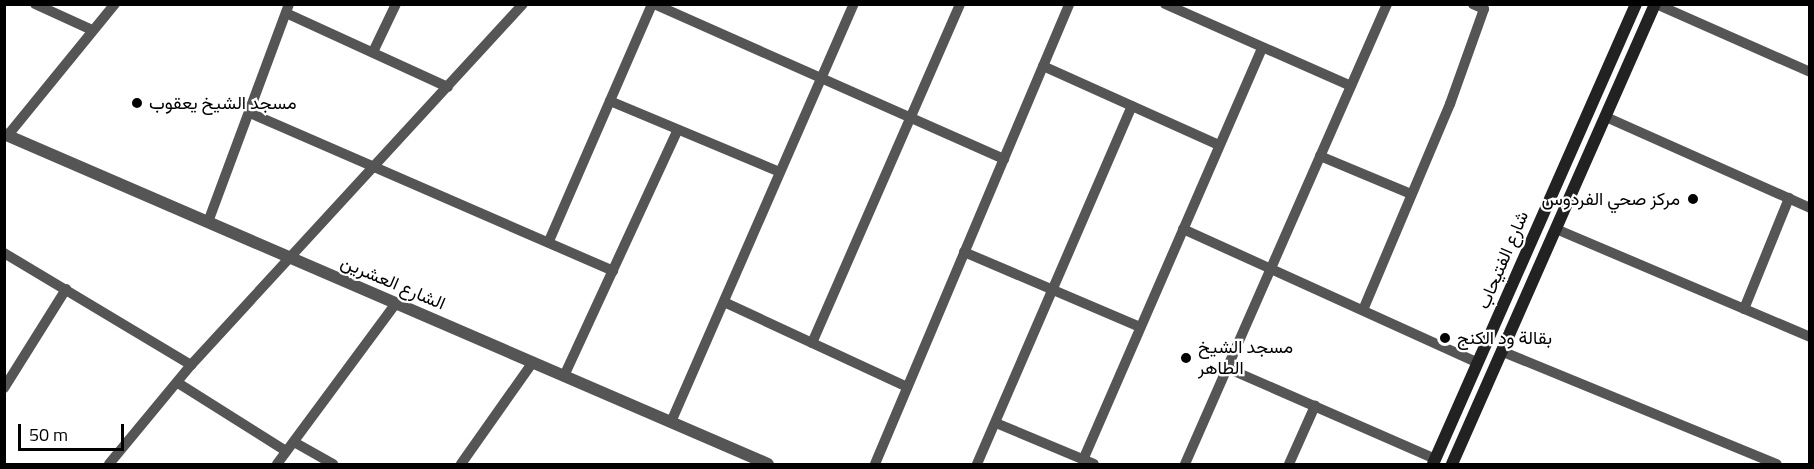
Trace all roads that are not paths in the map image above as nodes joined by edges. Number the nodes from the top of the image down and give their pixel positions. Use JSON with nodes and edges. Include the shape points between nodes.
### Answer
{"nodes":[{"id":1,"x":35,"y":4,"type":"edge"},
{"id":2,"x":115,"y":4,"type":"edge"},
{"id":3,"x":396,"y":4,"type":"edge"},
{"id":4,"x":523,"y":4,"type":"edge"},
{"id":5,"x":653,"y":4,"type":"edge"},
{"id":6,"x":854,"y":4,"type":"edge"},
{"id":7,"x":960,"y":4,"type":"edge"},
{"id":8,"x":1069,"y":4,"type":"edge"},
{"id":9,"x":1387,"y":4,"type":"edge"},
{"id":10,"x":1473,"y":4,"type":"edge"},
{"id":11,"x":1636,"y":4,"type":"edge"},
{"id":12,"x":1656,"y":4,"type":"edge"},
{"id":13,"x":1173,"y":6,"type":"edge"},
{"id":14,"x":287,"y":9,"type":"edge"},
{"id":15,"x":92,"y":30,"type":"junction"},
{"id":16,"x":1262,"y":48,"type":"junction"},
{"id":17,"x":373,"y":52,"type":"junction"},
{"id":18,"x":1043,"y":66,"type":"junction"},
{"id":19,"x":1809,"y":72,"type":"edge"},
{"id":20,"x":822,"y":76,"type":"junction"},
{"id":21,"x":1351,"y":86,"type":"junction"},
{"id":22,"x":448,"y":87,"type":"junction"},
{"id":23,"x":610,"y":101,"type":"junction"},
{"id":24,"x":1132,"y":106,"type":"junction"},
{"id":25,"x":250,"y":113,"type":"junction"},
{"id":26,"x":911,"y":117,"type":"junction"},
{"id":27,"x":1606,"y":117,"type":"junction"},
{"id":28,"x":677,"y":131,"type":"junction"},
{"id":29,"x":7,"y":135,"type":"edge"},
{"id":30,"x":1220,"y":145,"type":"junction"},
{"id":31,"x":1320,"y":156,"type":"junction"},
{"id":32,"x":1004,"y":159,"type":"junction"},
{"id":33,"x":375,"y":166,"type":"junction"},
{"id":34,"x":780,"y":172,"type":"junction"},
{"id":35,"x":1411,"y":194,"type":"junction"},
{"id":36,"x":1789,"y":198,"type":"junction"},
{"id":37,"x":1809,"y":208,"type":"edge"},
{"id":38,"x":208,"y":222,"type":"junction"},
{"id":39,"x":1183,"y":229,"type":"junction"},
{"id":40,"x":1556,"y":229,"type":"junction"},
{"id":41,"x":549,"y":241,"type":"junction"},
{"id":42,"x":964,"y":252,"type":"junction"},
{"id":43,"x":4,"y":253,"type":"edge"},
{"id":44,"x":291,"y":258,"type":"junction"},
{"id":45,"x":1270,"y":269,"type":"junction"},
{"id":46,"x":613,"y":271,"type":"junction"},
{"id":47,"x":66,"y":289,"type":"junction"},
{"id":48,"x":1055,"y":290,"type":"junction"},
{"id":49,"x":724,"y":302,"type":"junction"},
{"id":50,"x":396,"y":303,"type":"junction"},
{"id":51,"x":1744,"y":309,"type":"junction"},
{"id":52,"x":1363,"y":310,"type":"junction"},
{"id":53,"x":1140,"y":327,"type":"junction"},
{"id":54,"x":1809,"y":337,"type":"edge"},
{"id":55,"x":812,"y":343,"type":"junction"},
{"id":56,"x":1501,"y":351,"type":"junction"},
{"id":57,"x":533,"y":362,"type":"junction"},
{"id":58,"x":1478,"y":363,"type":"junction"},
{"id":59,"x":191,"y":365,"type":"junction"},
{"id":60,"x":1227,"y":368,"type":"junction"},
{"id":61,"x":564,"y":376,"type":"junction"},
{"id":62,"x":178,"y":383,"type":"junction"},
{"id":63,"x":907,"y":387,"type":"junction"},
{"id":64,"x":4,"y":388,"type":"edge"},
{"id":65,"x":1315,"y":406,"type":"junction"},
{"id":66,"x":671,"y":423,"type":"junction"},
{"id":67,"x":996,"y":423,"type":"junction"},
{"id":68,"x":294,"y":442,"type":"junction"},
{"id":69,"x":286,"y":451,"type":"junction"},
{"id":70,"x":746,"y":460,"type":"edge"},
{"id":71,"x":1083,"y":460,"type":"junction"},
{"id":72,"x":1434,"y":462,"type":"edge"},
{"id":73,"x":466,"y":463,"type":"edge"},
{"id":74,"x":109,"y":465,"type":"edge"},
{"id":75,"x":277,"y":465,"type":"edge"},
{"id":76,"x":333,"y":465,"type":"edge"},
{"id":77,"x":768,"y":465,"type":"edge"},
{"id":78,"x":875,"y":465,"type":"edge"},
{"id":79,"x":977,"y":465,"type":"edge"},
{"id":80,"x":1094,"y":465,"type":"edge"},
{"id":81,"x":1185,"y":465,"type":"edge"},
{"id":82,"x":1289,"y":465,"type":"edge"},
{"id":83,"x":1452,"y":465,"type":"edge"},
{"id":84,"x":1777,"y":465,"type":"edge"}],
"edges":[{"from":1,"to":15,"type":"street"},
{"from":2,"to":15,"type":"street"},
{"from":3,"to":17,"type":"street"},
{"from":4,"to":22,"type":"street"},
{"from":5,"to":20,"type":"street"},
{"from":5,"to":23,"type":"street"},
{"from":6,"to":20,"type":"street"},
{"from":7,"to":26,"type":"street"},
{"from":8,"to":18,"type":"street"},
{"from":9,"to":21,"type":"street"},
{"from":10,"to":35,"type":"street","via":[[1484,9],[1450,104]]},
{"from":11,"to":58,"type":"main road","name":"شارع الفتيحاب"},
{"from":12,"to":19,"type":"street"},
{"from":12,"to":27,"type":"main road","name":"شارع الفتيحاب"},
{"from":13,"to":16,"type":"street"},
{"from":14,"to":17,"type":"street"},
{"from":14,"to":25,"type":"street"},
{"from":15,"to":29,"type":"street"},
{"from":16,"to":21,"type":"street"},
{"from":16,"to":30,"type":"street"},
{"from":17,"to":22,"type":"street"},
{"from":18,"to":24,"type":"street"},
{"from":18,"to":32,"type":"street"},
{"from":20,"to":26,"type":"street"},
{"from":20,"to":34,"type":"street"},
{"from":21,"to":31,"type":"street"},
{"from":22,"to":33,"type":"street"},
{"from":23,"to":28,"type":"street"},
{"from":23,"to":41,"type":"street"},
{"from":24,"to":30,"type":"street"},
{"from":24,"to":48,"type":"street"},
{"from":25,"to":33,"type":"street"},
{"from":25,"to":38,"type":"street"},
{"from":26,"to":32,"type":"street"},
{"from":26,"to":55,"type":"street"},
{"from":27,"to":36,"type":"street"},
{"from":27,"to":40,"type":"main road","name":"شارع الفتيحاب"},
{"from":28,"to":34,"type":"street"},
{"from":28,"to":46,"type":"street"},
{"from":29,"to":38,"type":"street","name":"الشارع العشرين"},
{"from":30,"to":39,"type":"street"},
{"from":31,"to":35,"type":"street"},
{"from":31,"to":45,"type":"street"},
{"from":32,"to":42,"type":"street"},
{"from":33,"to":41,"type":"street"},
{"from":33,"to":44,"type":"street"},
{"from":34,"to":49,"type":"street"},
{"from":35,"to":52,"type":"street"},
{"from":36,"to":37,"type":"street"},
{"from":36,"to":51,"type":"street"},
{"from":38,"to":44,"type":"street","name":"الشارع العشرين"},
{"from":39,"to":45,"type":"street"},
{"from":39,"to":53,"type":"street"},
{"from":40,"to":51,"type":"street"},
{"from":40,"to":56,"type":"main road","name":"شارع الفتيحاب"},
{"from":41,"to":46,"type":"street"},
{"from":42,"to":48,"type":"street"},
{"from":42,"to":63,"type":"street"},
{"from":43,"to":47,"type":"street"},
{"from":44,"to":50,"type":"street","name":"الشارع العشرين"},
{"from":44,"to":59,"type":"street"},
{"from":45,"to":52,"type":"street"},
{"from":45,"to":60,"type":"street"},
{"from":46,"to":61,"type":"street"},
{"from":47,"to":59,"type":"street"},
{"from":47,"to":64,"type":"street"},
{"from":48,"to":53,"type":"street"},
{"from":48,"to":67,"type":"street"},
{"from":49,"to":55,"type":"street"},
{"from":49,"to":66,"type":"street"},
{"from":50,"to":57,"type":"street","name":"الشارع العشرين"},
{"from":50,"to":68,"type":"street"},
{"from":51,"to":54,"type":"street"},
{"from":52,"to":58,"type":"street"},
{"from":53,"to":71,"type":"street"},
{"from":55,"to":63,"type":"street"},
{"from":56,"to":83,"type":"main road","name":"شارع الفتيحاب"},
{"from":56,"to":84,"type":"street"},
{"from":57,"to":61,"type":"street","name":"الشارع العشرين"},
{"from":57,"to":73,"type":"street"},
{"from":58,"to":72,"type":"main road","name":"شارع الفتيحاب"},
{"from":59,"to":62,"type":"street"},
{"from":60,"to":65,"type":"street"},
{"from":60,"to":81,"type":"street"},
{"from":61,"to":66,"type":"street","name":"الشارع العشرين"},
{"from":62,"to":69,"type":"street"},
{"from":62,"to":74,"type":"street"},
{"from":63,"to":78,"type":"street"},
{"from":65,"to":72,"type":"street"},
{"from":65,"to":82,"type":"street"},
{"from":66,"to":70,"type":"street","name":"الشارع العشرين"},
{"from":67,"to":71,"type":"street"},
{"from":67,"to":79,"type":"street"},
{"from":68,"to":69,"type":"street"},
{"from":68,"to":76,"type":"street"},
{"from":69,"to":75,"type":"street"},
{"from":70,"to":77,"type":"street","name":"الشارع العشرين"},
{"from":71,"to":80,"type":"street"}]}
